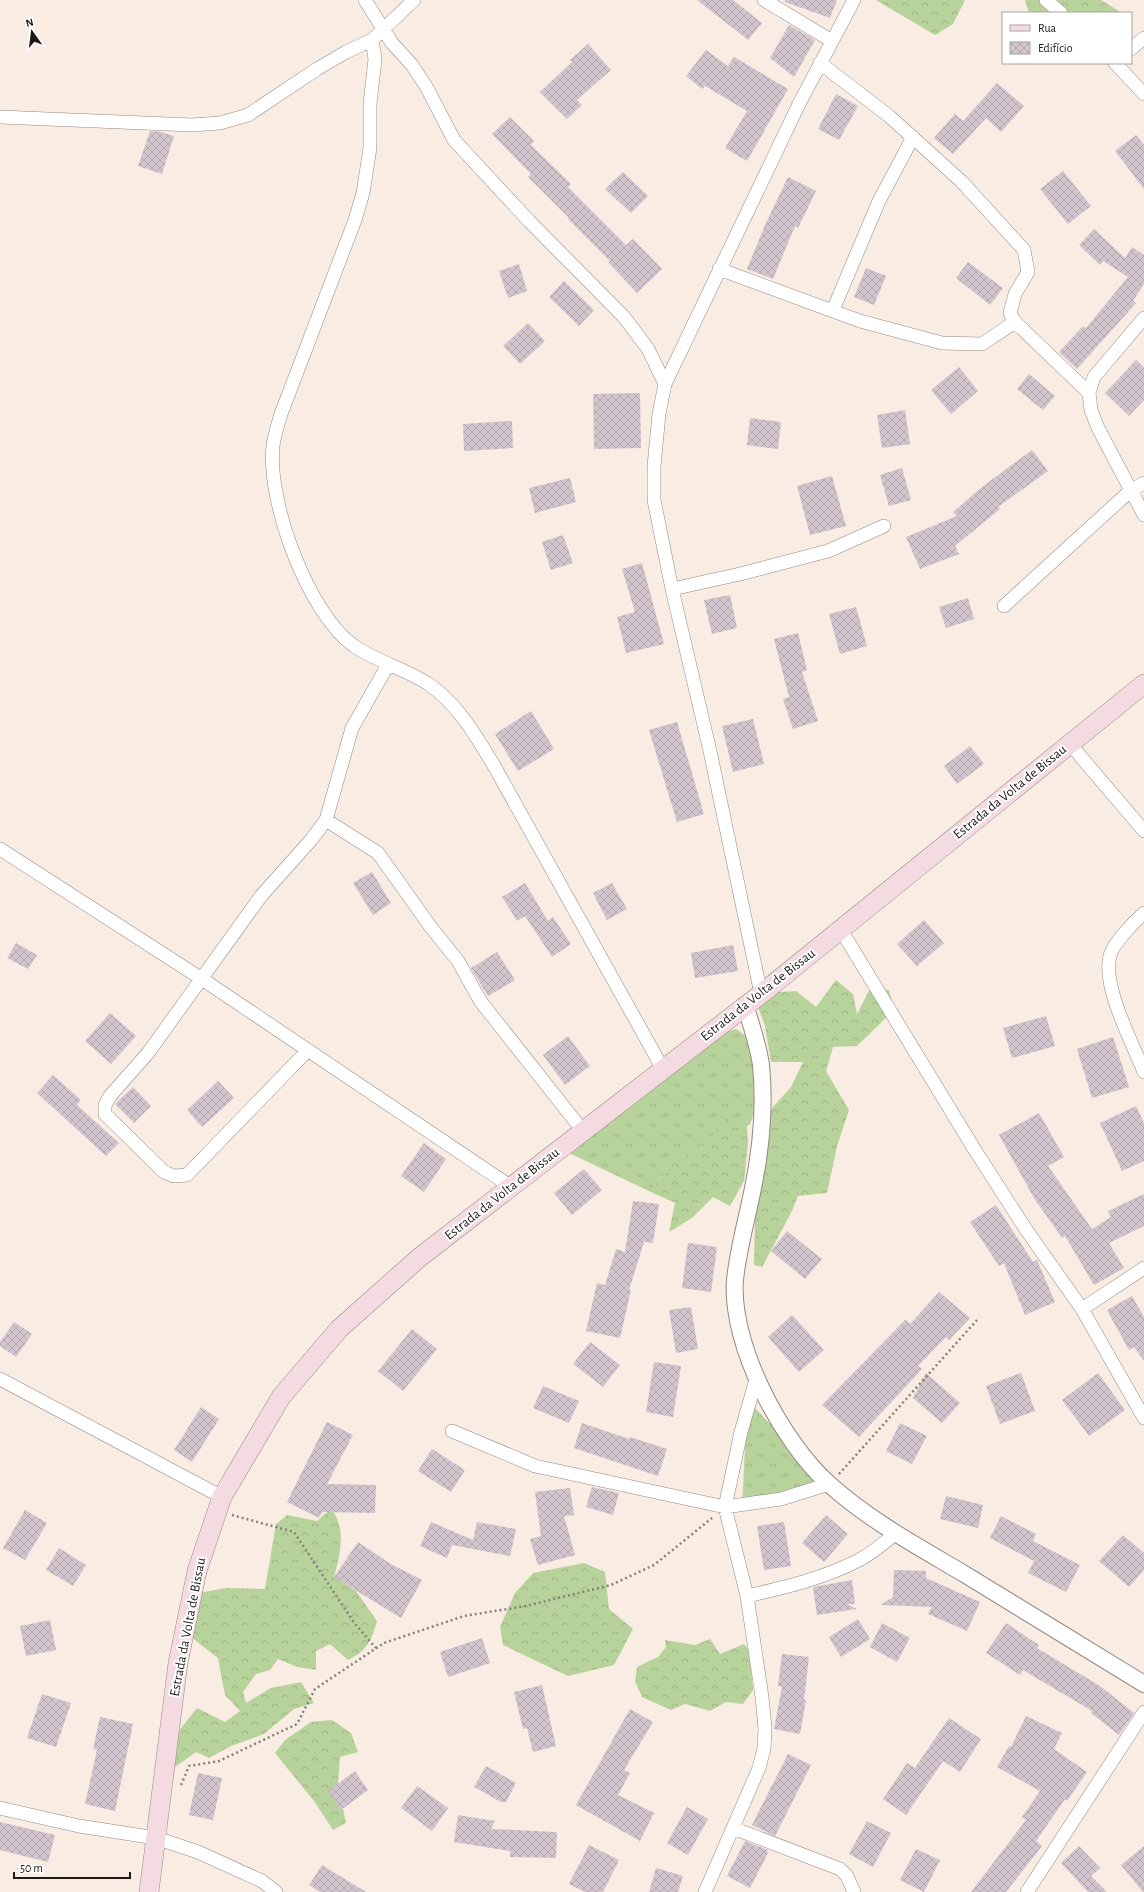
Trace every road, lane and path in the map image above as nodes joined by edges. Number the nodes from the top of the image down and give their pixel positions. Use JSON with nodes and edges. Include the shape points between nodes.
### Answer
{"nodes":[{"id":1,"x":365,"y":0,"type":"edge"},
{"id":2,"x":414,"y":0,"type":"edge"},
{"id":3,"x":764,"y":0,"type":"edge"},
{"id":4,"x":854,"y":0,"type":"edge"},
{"id":5,"x":1046,"y":0,"type":"edge"},
{"id":6,"x":1060,"y":12,"type":"edge"},
{"id":7,"x":383,"y":28,"type":"junction"},
{"id":8,"x":1144,"y":38,"type":"edge"},
{"id":9,"x":372,"y":40,"type":"junction"},
{"id":10,"x":832,"y":41,"type":"junction"},
{"id":11,"x":1132,"y":48,"type":"edge"},
{"id":12,"x":820,"y":63,"type":"junction"},
{"id":13,"x":1116,"y":64,"type":"edge"},
{"id":14,"x":1144,"y":94,"type":"edge"},
{"id":15,"x":0,"y":118,"type":"edge"},
{"id":16,"x":912,"y":137,"type":"junction"},
{"id":17,"x":719,"y":269,"type":"junction"},
{"id":18,"x":832,"y":310,"type":"junction"},
{"id":19,"x":1144,"y":318,"type":"edge"},
{"id":20,"x":1015,"y":322,"type":"junction"},
{"id":21,"x":665,"y":384,"type":"junction"},
{"id":22,"x":1090,"y":393,"type":"junction"},
{"id":23,"x":1144,"y":483,"type":"edge"},
{"id":24,"x":1130,"y":491,"type":"junction"},
{"id":25,"x":1144,"y":515,"type":"edge"},
{"id":26,"x":884,"y":526,"type":"dead end"},
{"id":27,"x":672,"y":589,"type":"junction"},
{"id":28,"x":1004,"y":606,"type":"dead end"},
{"id":29,"x":388,"y":665,"type":"junction"},
{"id":30,"x":1144,"y":684,"type":"edge"},
{"id":31,"x":1070,"y":744,"type":"junction"},
{"id":32,"x":326,"y":820,"type":"junction"},
{"id":33,"x":1144,"y":831,"type":"edge"},
{"id":34,"x":0,"y":849,"type":"edge"},
{"id":35,"x":1144,"y":913,"type":"edge"},
{"id":36,"x":841,"y":930,"type":"junction"},
{"id":37,"x":202,"y":979,"type":"junction"},
{"id":38,"x":761,"y":994,"type":"junction"},
{"id":39,"x":745,"y":1005,"type":"junction"},
{"id":40,"x":308,"y":1050,"type":"junction"},
{"id":41,"x":663,"y":1069,"type":"junction"},
{"id":42,"x":1144,"y":1072,"type":"edge"},
{"id":43,"x":583,"y":1131,"type":"junction"},
{"id":44,"x":510,"y":1186,"type":"junction"},
{"id":45,"x":1144,"y":1268,"type":"edge"},
{"id":46,"x":1082,"y":1309,"type":"junction"},
{"id":47,"x":976,"y":1320,"type":"dead end"},
{"id":48,"x":757,"y":1376,"type":"junction"},
{"id":49,"x":0,"y":1379,"type":"edge"},
{"id":50,"x":1144,"y":1418,"type":"edge"},
{"id":51,"x":452,"y":1431,"type":"dead end"},
{"id":52,"x":829,"y":1484,"type":"junction"},
{"id":53,"x":220,"y":1504,"type":"junction"},
{"id":54,"x":725,"y":1508,"type":"junction"},
{"id":55,"x":896,"y":1534,"type":"junction"},
{"id":56,"x":748,"y":1596,"type":"junction"},
{"id":57,"x":376,"y":1648,"type":"junction"},
{"id":58,"x":1144,"y":1684,"type":"edge"},
{"id":59,"x":1144,"y":1712,"type":"edge"},
{"id":60,"x":161,"y":1800,"type":"junction"},
{"id":61,"x":0,"y":1808,"type":"edge"},
{"id":62,"x":733,"y":1828,"type":"junction"},
{"id":63,"x":156,"y":1838,"type":"junction"},
{"id":64,"x":149,"y":1892,"type":"edge"},
{"id":65,"x":276,"y":1892,"type":"edge"},
{"id":66,"x":705,"y":1892,"type":"edge"},
{"id":67,"x":854,"y":1892,"type":"edge"},
{"id":68,"x":1027,"y":1892,"type":"edge"}],
"edges":[{"from":1,"to":7,"type":"street"},
{"from":2,"to":7,"type":"street"},
{"from":3,"to":10,"type":"street"},
{"from":4,"to":10,"type":"street"},
{"from":5,"to":6,"type":"street"},
{"from":7,"to":9,"type":"street"},
{"from":7,"to":21,"type":"street","via":[[427,88],[454,140],[529,221],[624,317],[648,349]]},
{"from":8,"to":11,"type":"street"},
{"from":9,"to":15,"type":"street","via":[[317,69],[248,116],[220,123],[150,124],[57,118]]},
{"from":9,"to":29,"type":"street","via":[[375,60],[370,104],[370,148],[363,193],[281,414],[273,446],[274,481],[280,515],[310,589],[341,635],[354,646]]},
{"from":10,"to":12,"type":"street"},
{"from":12,"to":16,"type":"street"},
{"from":12,"to":17,"type":"street"},
{"from":13,"to":14,"type":"street"},
{"from":16,"to":18,"type":"street","via":[[880,201]]},
{"from":16,"to":20,"type":"street","via":[[961,181],[1024,250],[1028,272],[1015,294],[1010,313]]},
{"from":17,"to":18,"type":"street"},
{"from":17,"to":21,"type":"street"},
{"from":18,"to":20,"type":"street","via":[[942,343],[982,344]]},
{"from":19,"to":22,"type":"street","via":[[1094,377]]},
{"from":20,"to":22,"type":"street"},
{"from":21,"to":27,"type":"street","via":[[656,434],[654,500]]},
{"from":22,"to":24,"type":"street","via":[[1091,410],[1098,428]]},
{"from":23,"to":24,"type":"street"},
{"from":24,"to":25,"type":"street"},
{"from":24,"to":28,"type":"street"},
{"from":26,"to":27,"type":"street","via":[[828,551]]},
{"from":27,"to":38,"type":"street"},
{"from":29,"to":32,"type":"street","via":[[352,728]]},
{"from":29,"to":41,"type":"street","via":[[425,682],[453,706],[469,725]]},
{"from":30,"to":31,"type":"main road","name":"Estrada da Volta de Bissau"},
{"from":31,"to":33,"type":"street"},
{"from":31,"to":36,"type":"main road","name":"Estrada da Volta de Bissau"},
{"from":32,"to":37,"type":"street","via":[[261,896]]},
{"from":32,"to":43,"type":"street","via":[[378,853],[458,961],[481,1002]]},
{"from":34,"to":37,"type":"street"},
{"from":35,"to":42,"type":"street","via":[[1130,925],[1110,955],[1108,977],[1114,999]]},
{"from":36,"to":38,"type":"main road","name":"Estrada da Volta de Bissau"},
{"from":36,"to":46,"type":"street","via":[[1024,1228]]},
{"from":37,"to":40,"type":"street"},
{"from":37,"to":40,"type":"street","via":[[148,1053],[105,1105],[105,1114],[164,1172],[174,1176],[187,1175]]},
{"from":38,"to":39,"type":"main road","name":"Estrada da Volta de Bissau"},
{"from":39,"to":41,"type":"main road","name":"Estrada da Volta de Bissau"},
{"from":39,"to":48,"type":"street","via":[[756,1039],[760,1064],[761,1121],[756,1170],[735,1282],[738,1320]]},
{"from":40,"to":44,"type":"street"},
{"from":41,"to":43,"type":"main road","name":"Estrada da Volta de Bissau"},
{"from":43,"to":44,"type":"main road","name":"Estrada da Volta de Bissau"},
{"from":44,"to":53,"type":"main road","name":"Estrada da Volta de Bissau","via":[[420,1258],[339,1329],[281,1396]]},
{"from":45,"to":46,"type":"street"},
{"from":46,"to":50,"type":"street"},
{"from":47,"to":52,"type":"path"},
{"from":48,"to":52,"type":"street","via":[[784,1429],[802,1455]]},
{"from":48,"to":54,"type":"street","via":[[741,1432]]},
{"from":49,"to":53,"type":"street"},
{"from":51,"to":54,"type":"street","via":[[535,1466]]},
{"from":52,"to":54,"type":"street","via":[[781,1499]]},
{"from":52,"to":55,"type":"street"},
{"from":53,"to":57,"type":"path","via":[[294,1532],[355,1624]]},
{"from":53,"to":60,"type":"main road","name":"Estrada da Volta de Bissau","via":[[197,1571],[178,1663]]},
{"from":54,"to":56,"type":"street"},
{"from":54,"to":57,"type":"path","via":[[654,1564],[610,1585],[526,1606],[464,1616]]},
{"from":55,"to":56,"type":"street","via":[[863,1558],[835,1572],[808,1582]]},
{"from":55,"to":58,"type":"street"},
{"from":56,"to":62,"type":"street","via":[[766,1729],[759,1768]]},
{"from":57,"to":60,"type":"path","via":[[315,1689],[297,1724],[219,1761],[189,1766],[177,1795]]},
{"from":59,"to":68,"type":"street"},
{"from":60,"to":63,"type":"main road","name":"Estrada da Volta de Bissau"},
{"from":61,"to":63,"type":"street","via":[[79,1826]]},
{"from":62,"to":66,"type":"street"},
{"from":62,"to":67,"type":"street","via":[[840,1869],[847,1876]]},
{"from":63,"to":64,"type":"main road","name":"Estrada da Volta de Bissau"},
{"from":63,"to":65,"type":"street","via":[[198,1852],[262,1881]]}]}
